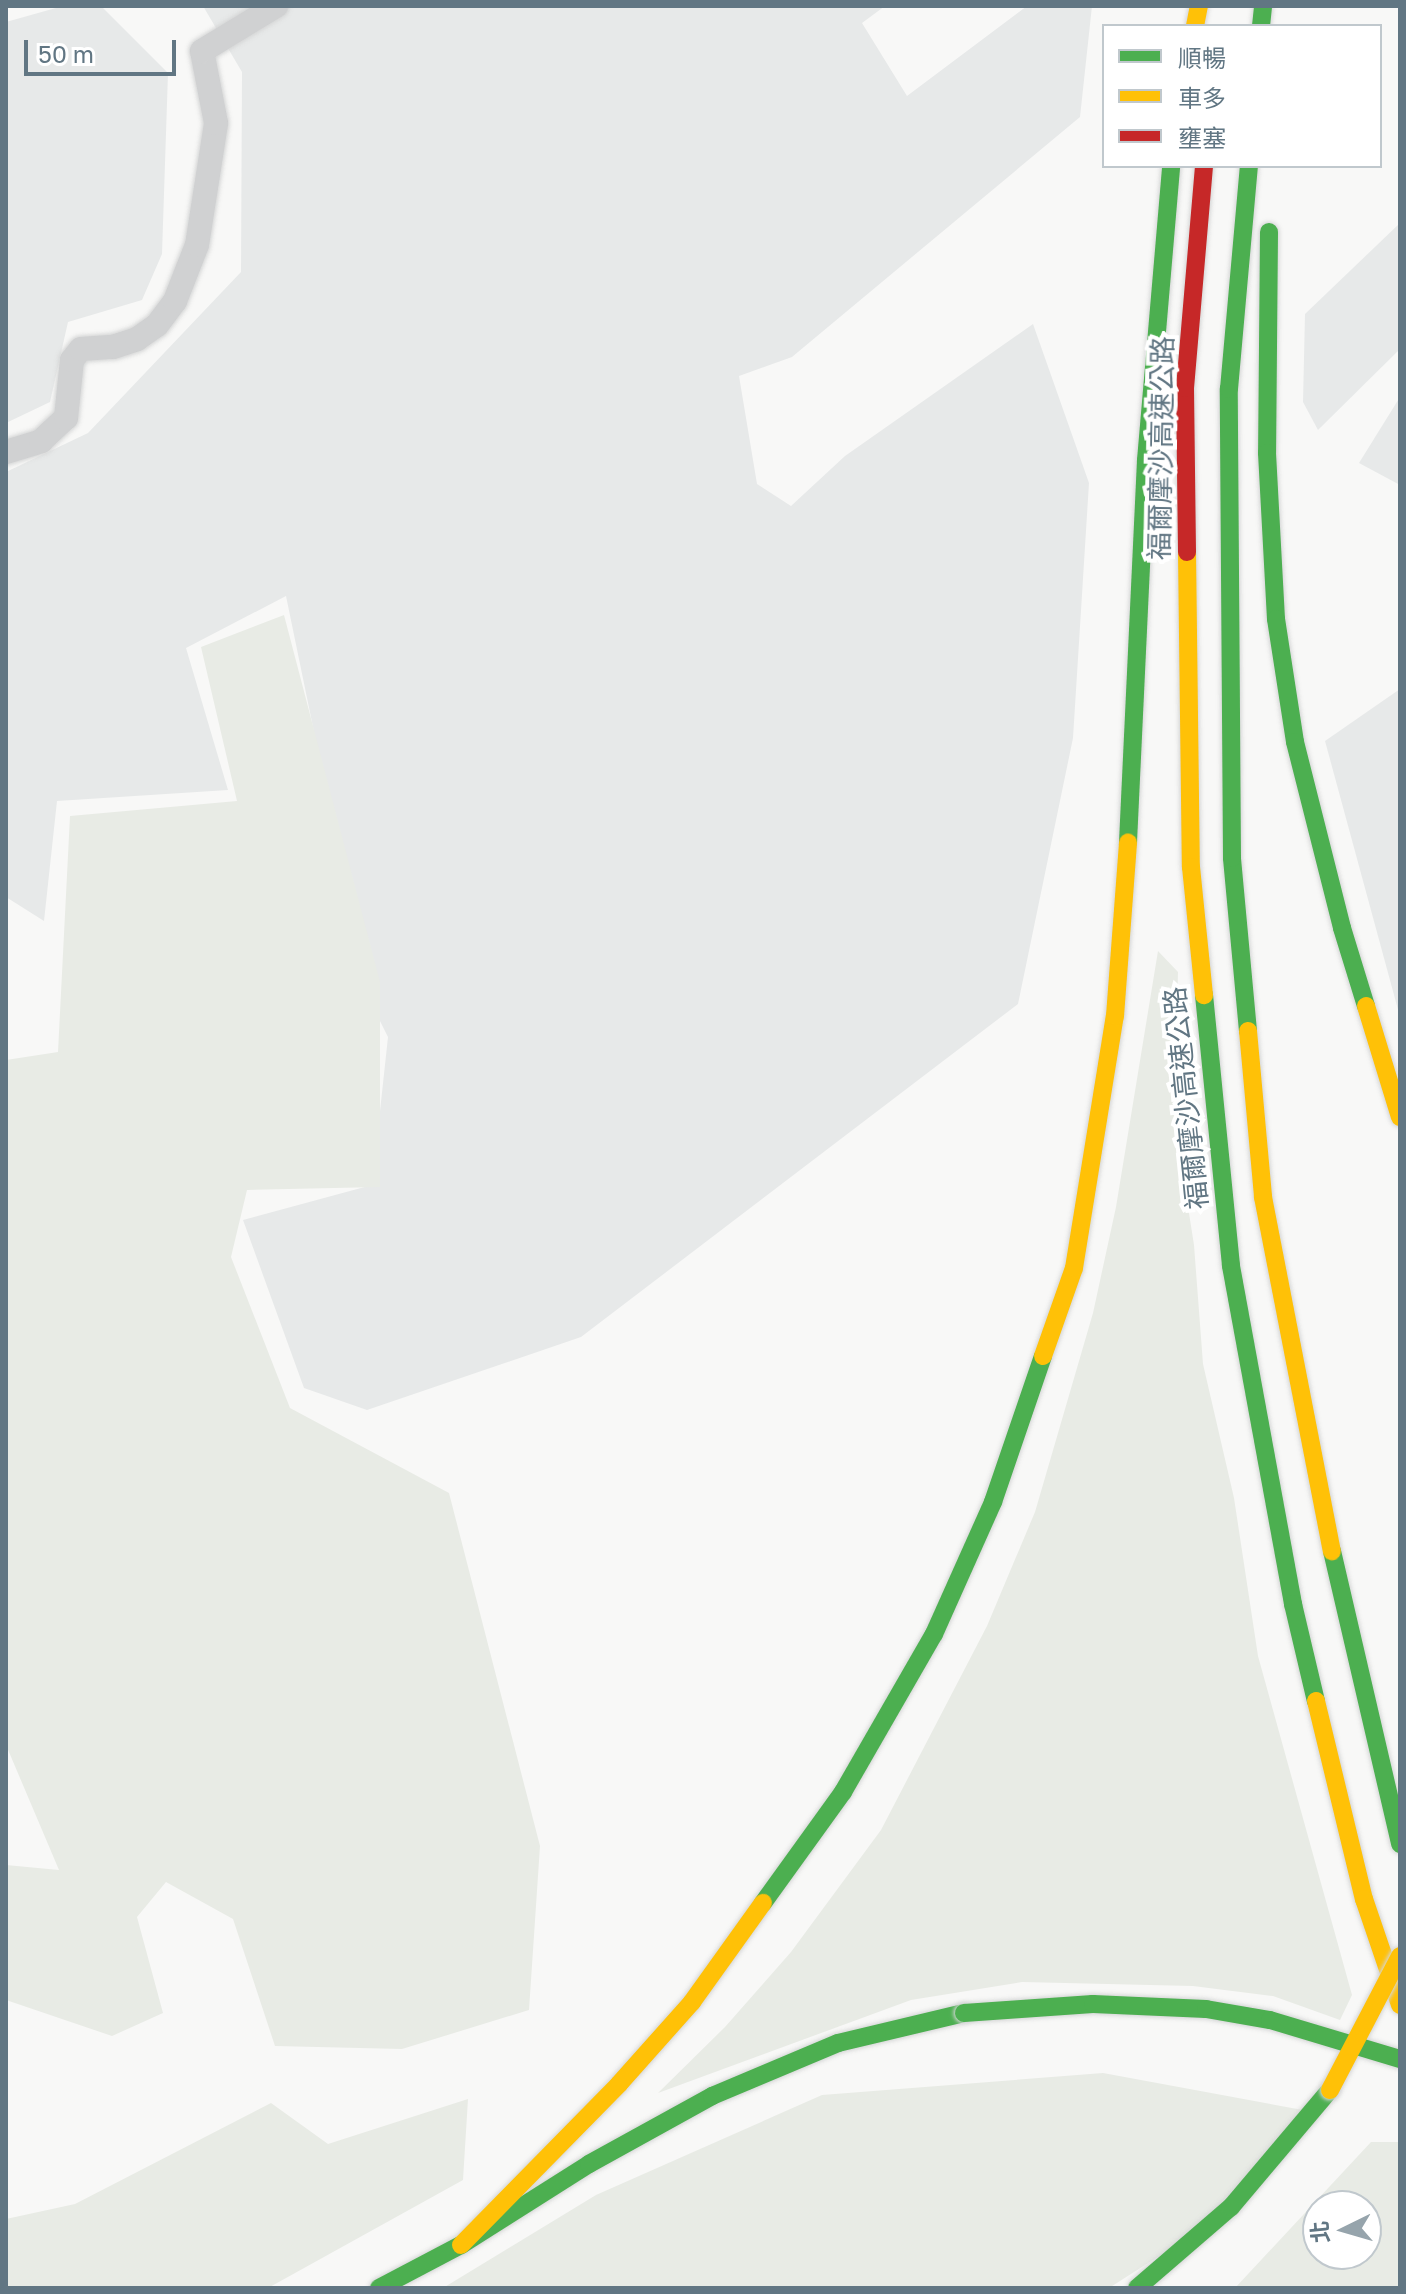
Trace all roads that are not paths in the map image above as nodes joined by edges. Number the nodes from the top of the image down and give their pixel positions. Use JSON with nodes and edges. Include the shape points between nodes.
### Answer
{"nodes":[{"id":1,"x":276,"y":6,"type":"edge"},
{"id":2,"x":1171,"y":168,"type":"edge"},
{"id":3,"x":1204,"y":168,"type":"edge"},
{"id":4,"x":1249,"y":168,"type":"edge"},
{"id":5,"x":1270,"y":214,"type":"dead end"},
{"id":6,"x":6,"y":452,"type":"edge"},
{"id":7,"x":1400,"y":1117,"type":"edge"},
{"id":8,"x":1400,"y":1844,"type":"edge"},
{"id":9,"x":1400,"y":1956,"type":"edge"},
{"id":10,"x":1400,"y":2005,"type":"edge"},
{"id":11,"x":1400,"y":2059,"type":"edge"},
{"id":12,"x":461,"y":2245,"type":"junction"},
{"id":13,"x":379,"y":2288,"type":"edge"},
{"id":14,"x":1137,"y":2288,"type":"edge"}],
"edges":[{"from":1,"to":6,"type":"street","via":[[202,51],[216,123],[197,245],[175,301],[157,325],[137,339],[81,349],[72,360],[66,418],[41,441]]},
{"from":2,"to":12,"type":"highway","via":[[1146,460],[1115,1016],[1074,1268],[987,1515],[934,1634],[843,1792],[692,2002]]},
{"from":3,"to":10,"type":"highway","name":"福爾摩沙高速公路","via":[[1185,388],[1191,867],[1231,1266],[1293,1604],[1364,1899]]},
{"from":4,"to":8,"type":"highway","via":[[1229,389],[1232,858],[1263,1197],[1341,1595]]},
{"from":5,"to":7,"type":"highway","via":[[1267,453],[1276,619],[1295,742],[1342,928]]},
{"from":9,"to":14,"type":"highway","bridge":true,"via":[[1330,2090],[1231,2207]]},
{"from":11,"to":12,"type":"highway","bridge":true,"via":[[1270,2020],[1206,2009],[1093,2004],[964,2013],[838,2043],[712,2096],[589,2164]]},
{"from":12,"to":13,"type":"highway"}]}
